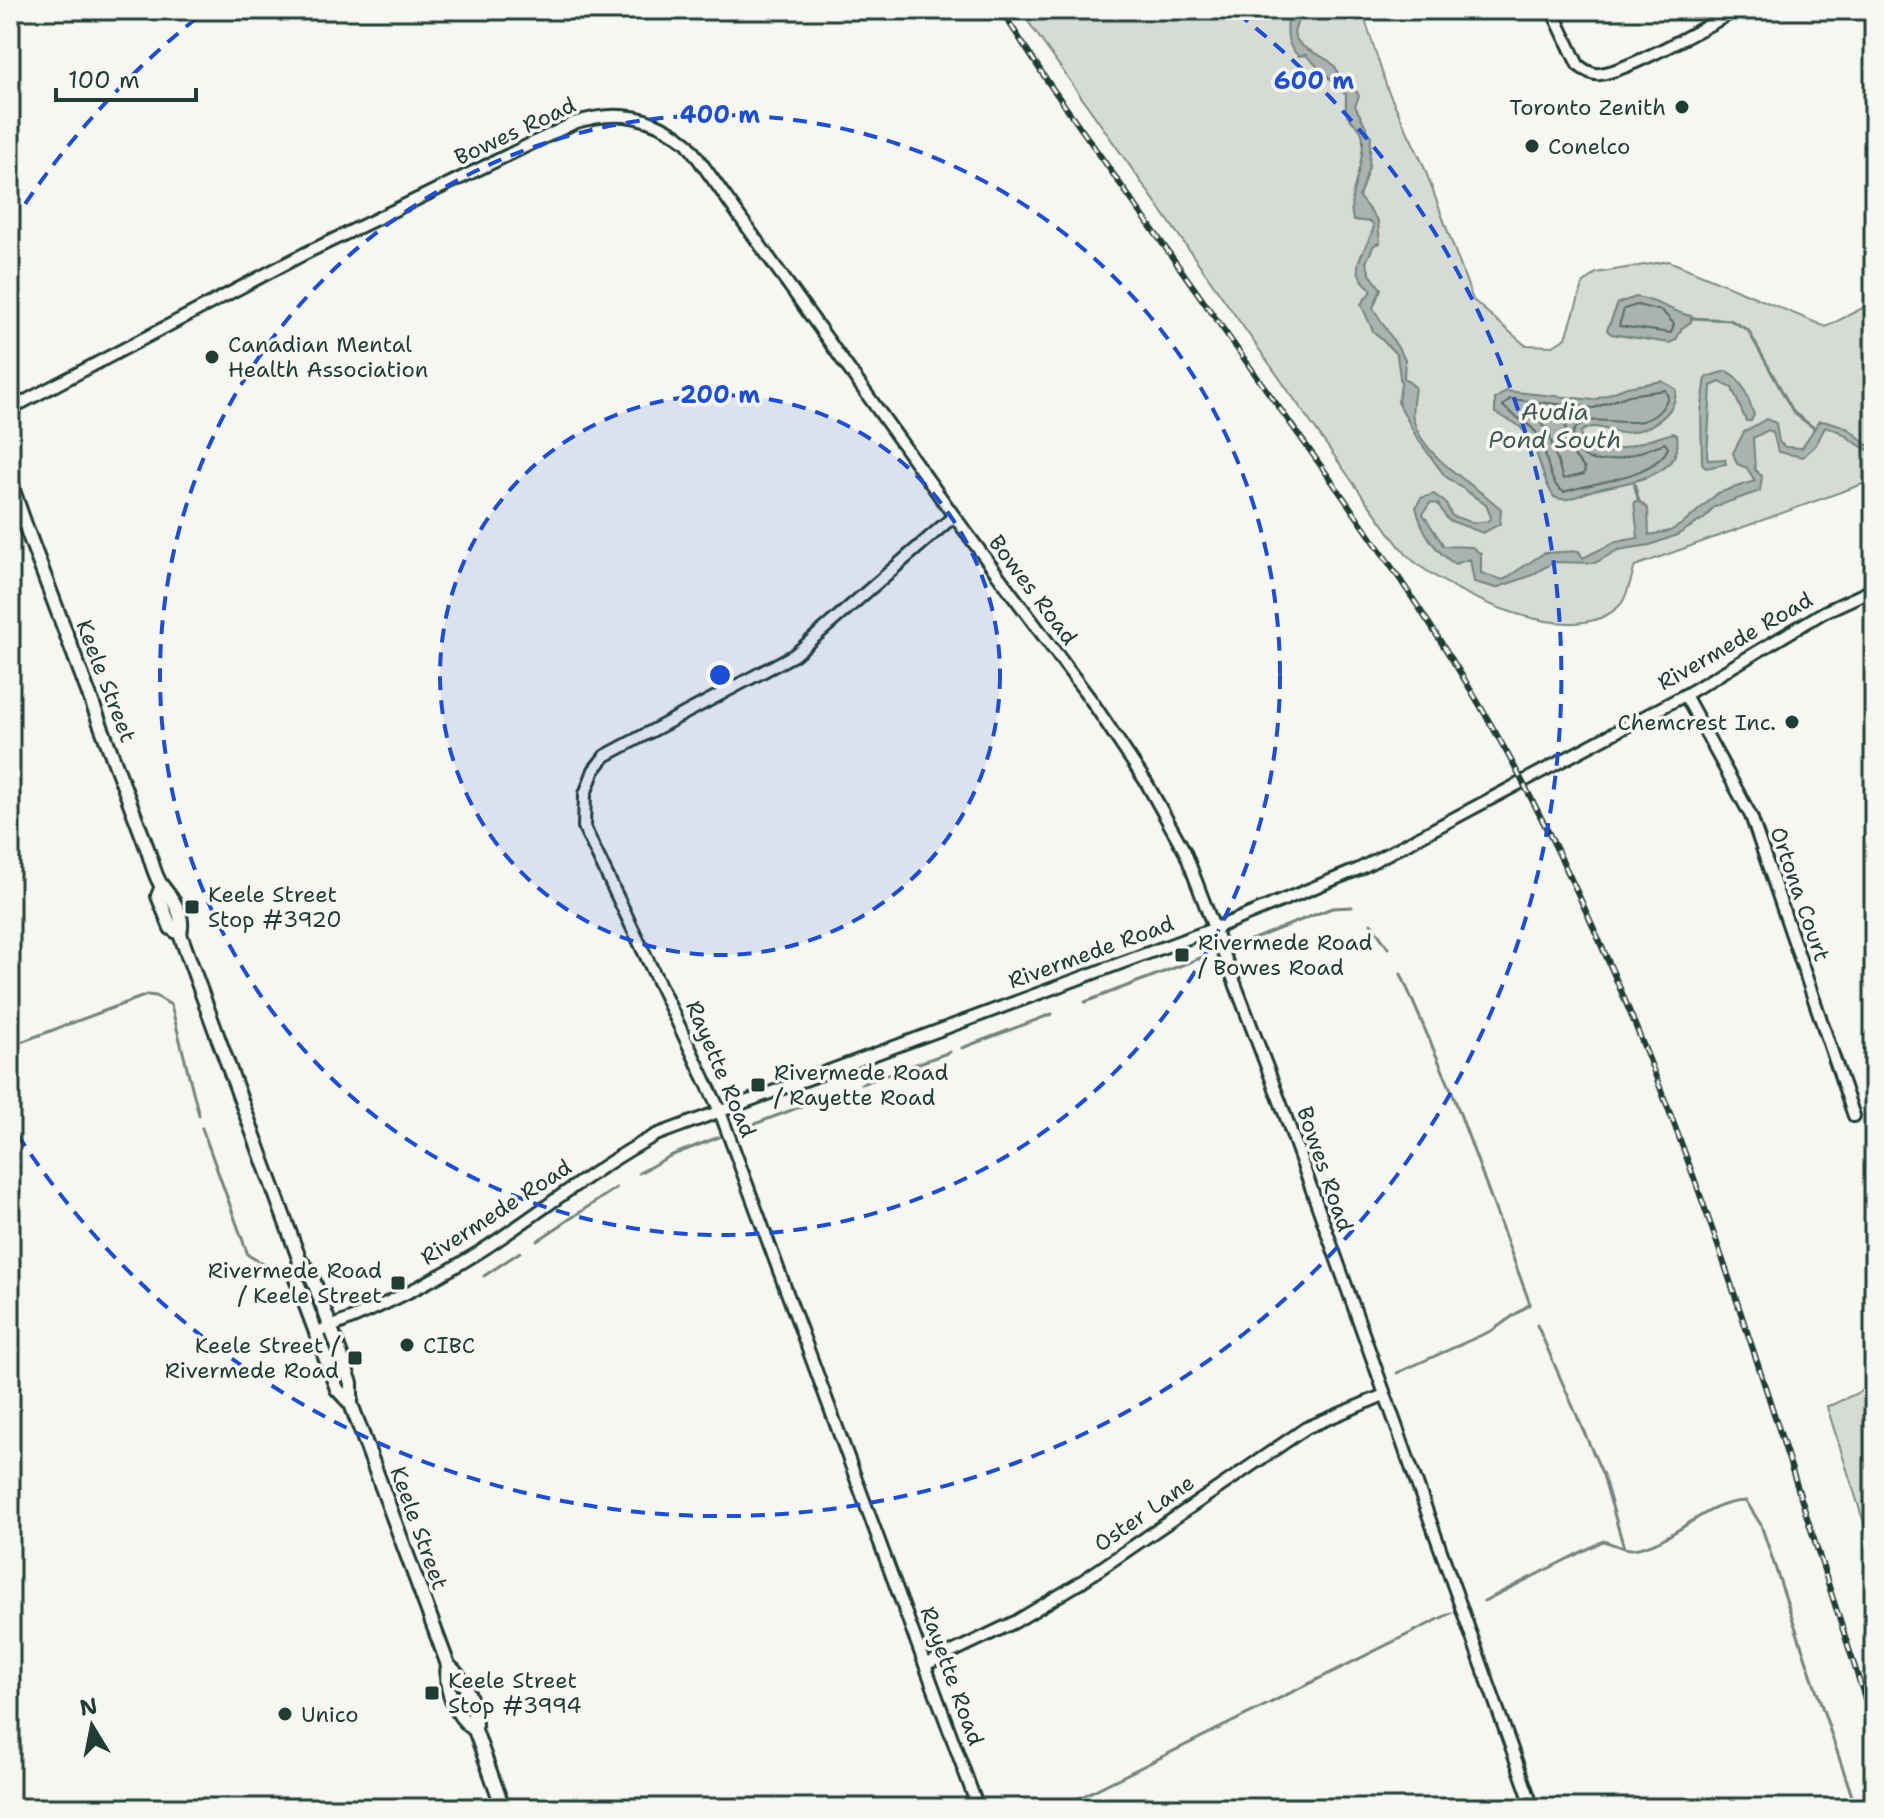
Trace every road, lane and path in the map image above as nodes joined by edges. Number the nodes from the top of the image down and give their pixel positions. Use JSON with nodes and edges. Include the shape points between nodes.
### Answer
{"nodes":[{"id":1,"x":1552,"y":10,"type":"edge"},
{"id":2,"x":1737,"y":10,"type":"edge"},
{"id":3,"x":10,"y":409,"type":"edge"},
{"id":4,"x":10,"y":465,"type":"edge"},
{"id":5,"x":12,"y":489,"type":"edge"},
{"id":6,"x":10,"y":516,"type":"edge"},
{"id":7,"x":954,"y":516,"type":"junction"},
{"id":8,"x":27,"y":530,"type":"junction"},
{"id":9,"x":1874,"y":589,"type":"edge"},
{"id":10,"x":1685,"y":695,"type":"junction"},
{"id":11,"x":1213,"y":929,"type":"junction"},
{"id":12,"x":719,"y":1109,"type":"junction"},
{"id":13,"x":1854,"y":1116,"type":"dead end"},
{"id":14,"x":300,"y":1261,"type":"junction"},
{"id":15,"x":330,"y":1327,"type":"junction"},
{"id":16,"x":315,"y":1333,"type":"junction"},
{"id":17,"x":1384,"y":1395,"type":"junction"},
{"id":18,"x":351,"y":1404,"type":"junction"},
{"id":19,"x":927,"y":1664,"type":"junction"},
{"id":20,"x":503,"y":1808,"type":"edge"},
{"id":21,"x":978,"y":1808,"type":"edge"},
{"id":22,"x":1533,"y":1808,"type":"edge"}],
"edges":[{"from":1,"to":2,"type":"street","via":[[1578,65],[1600,74]]},
{"from":3,"to":7,"type":"street","name":"Bowes Road","via":[[304,254],[559,130],[591,117],[626,115],[674,132],[699,157]]},
{"from":4,"to":5,"type":"main road","name":"Keele Street"},
{"from":5,"to":8,"type":"main road","name":"Keele Street"},
{"from":6,"to":8,"type":"main road"},
{"from":7,"to":11,"type":"street","name":"Bowes Road","via":[[1091,700],[1151,791],[1185,852]]},
{"from":7,"to":12,"type":"street","name":"Rayette Road","via":[[794,655],[621,745],[605,756],[588,782],[584,827]]},
{"from":8,"to":14,"type":"main road","name":"Keele Street","via":[[162,886],[183,923],[180,934]]},
{"from":9,"to":10,"type":"street","name":"Rivermede Road","via":[[1824,612]]},
{"from":10,"to":11,"type":"street","name":"Rivermede Road","via":[[1359,869]]},
{"from":10,"to":13,"type":"street","name":"Ortona Court","via":[[1751,816]]},
{"from":11,"to":12,"type":"street","name":"Rivermede Road"},
{"from":11,"to":17,"type":"street","name":"Bowes Road"},
{"from":12,"to":15,"type":"street","name":"Rivermede Road","via":[[631,1149],[479,1252]]},
{"from":12,"to":19,"type":"street","name":"Rayette Road"},
{"from":14,"to":15,"type":"main road","name":"Keele Street","via":[[310,1271]]},
{"from":14,"to":16,"type":"main road","name":"Keele Street","via":[[296,1279]]},
{"from":15,"to":16,"type":"street","name":"Rivermede Road"},
{"from":15,"to":18,"type":"main road","name":"Keele Street","via":[[351,1383]]},
{"from":16,"to":18,"type":"main road","name":"Keele Street","via":[[337,1389]]},
{"from":17,"to":19,"type":"street","name":"Oster Lane","via":[[1306,1428],[1078,1584],[1015,1622]]},
{"from":17,"to":22,"type":"street","name":"Bowes Road"},
{"from":18,"to":20,"type":"main road","name":"Keele Street","via":[[448,1665],[461,1675]]},
{"from":19,"to":21,"type":"street","name":"Rayette Road"}]}
